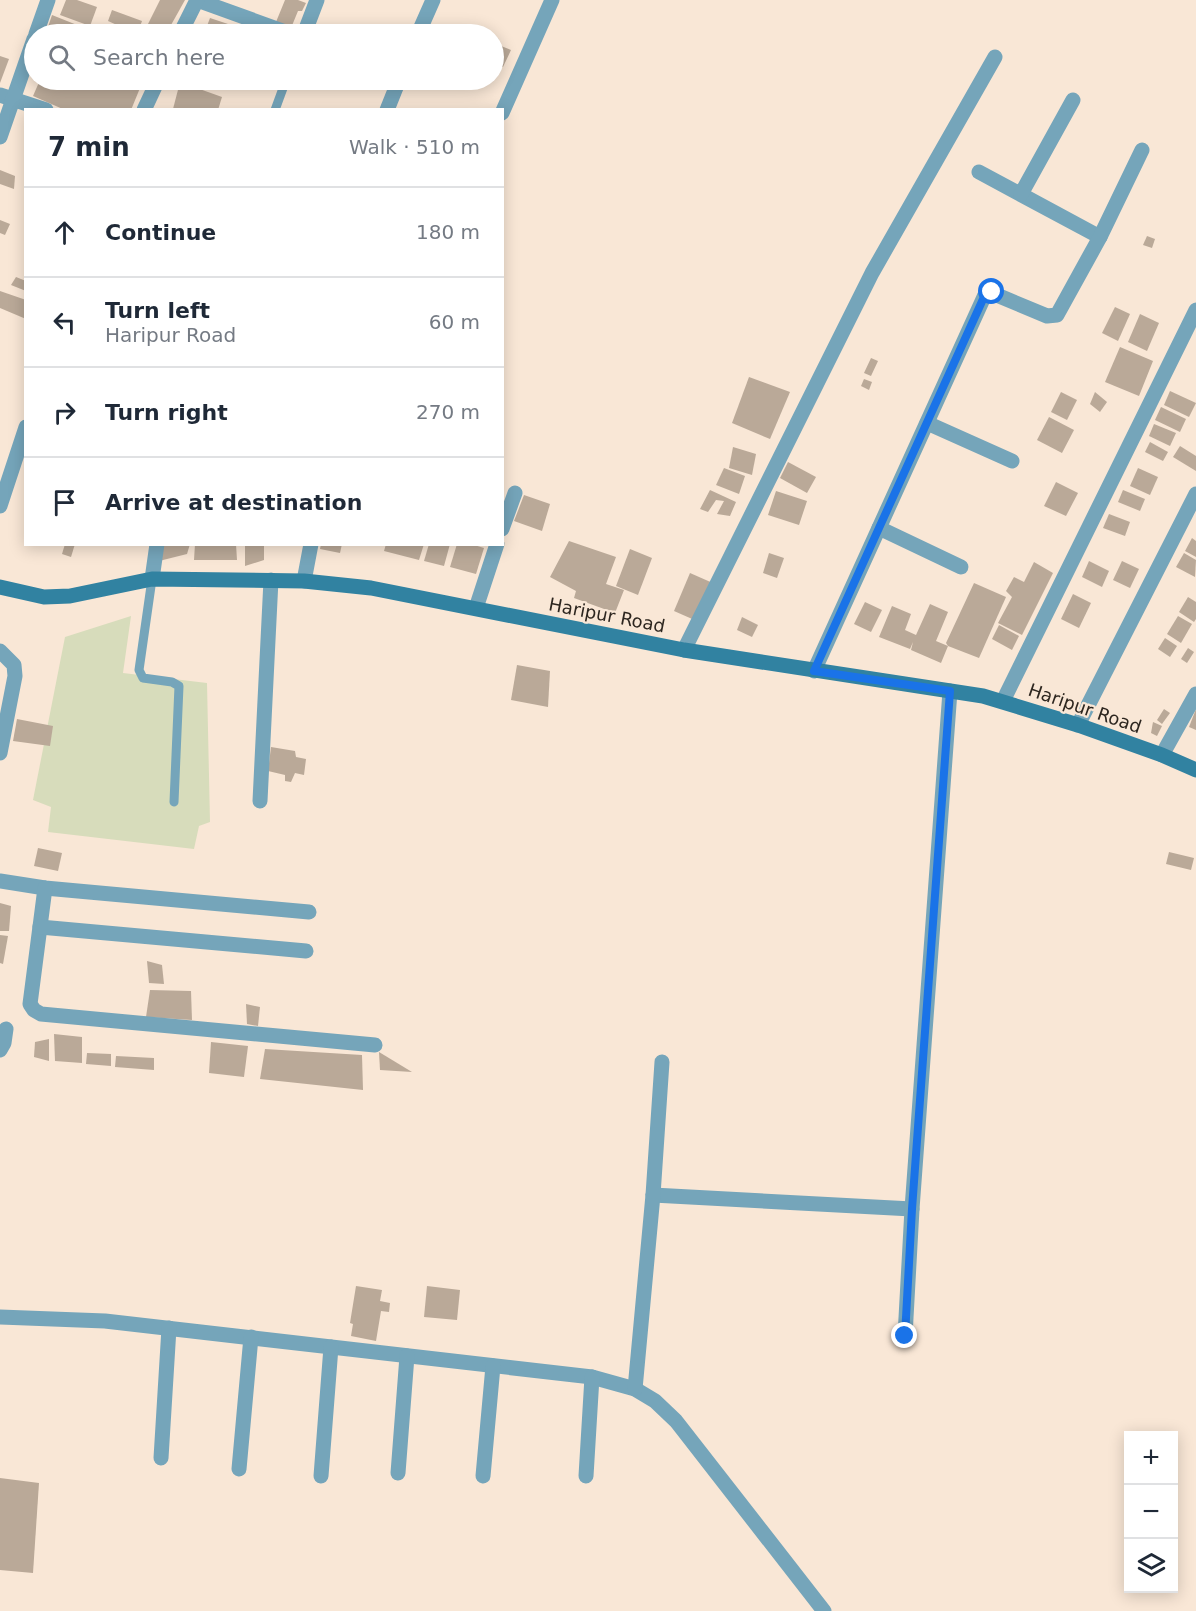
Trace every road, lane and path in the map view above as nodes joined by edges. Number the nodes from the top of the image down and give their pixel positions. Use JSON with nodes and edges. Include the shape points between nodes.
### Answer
{"nodes":[{"id":1,"x":48,"y":0,"type":"edge"},
{"id":2,"x":197,"y":0,"type":"edge"},
{"id":3,"x":316,"y":0,"type":"edge"},
{"id":4,"x":433,"y":0,"type":"edge"},
{"id":5,"x":552,"y":0,"type":"edge"},
{"id":6,"x":40,"y":24,"type":"edge"},
{"id":7,"x":185,"y":24,"type":"edge"},
{"id":8,"x":263,"y":24,"type":"edge"},
{"id":9,"x":308,"y":24,"type":"edge"},
{"id":10,"x":422,"y":24,"type":"edge"},
{"id":11,"x":995,"y":57,"type":"dead end"},
{"id":12,"x":24,"y":61,"type":"edge"},
{"id":13,"x":153,"y":90,"type":"edge"},
{"id":14,"x":282,"y":90,"type":"edge"},
{"id":15,"x":395,"y":90,"type":"edge"},
{"id":16,"x":7,"y":98,"type":"edge"},
{"id":17,"x":1073,"y":100,"type":"dead end"},
{"id":18,"x":40,"y":108,"type":"edge"},
{"id":19,"x":145,"y":108,"type":"edge"},
{"id":20,"x":276,"y":108,"type":"edge"},
{"id":21,"x":388,"y":108,"type":"edge"},
{"id":22,"x":504,"y":108,"type":"edge"},
{"id":23,"x":0,"y":137,"type":"edge"},
{"id":24,"x":1142,"y":150,"type":"dead end"},
{"id":25,"x":979,"y":172,"type":"dead end"},
{"id":26,"x":1021,"y":194,"type":"junction"},
{"id":27,"x":1100,"y":237,"type":"junction"},
{"id":28,"x":1196,"y":310,"type":"edge"},
{"id":29,"x":1192,"y":328,"type":"edge"},
{"id":30,"x":927,"y":423,"type":"junction"},
{"id":31,"x":24,"y":433,"type":"edge"},
{"id":32,"x":1012,"y":461,"type":"dead end"},
{"id":33,"x":514,"y":493,"type":"dead end"},
{"id":34,"x":1196,"y":494,"type":"edge"},
{"id":35,"x":0,"y":506,"type":"edge"},
{"id":36,"x":504,"y":523,"type":"edge"},
{"id":37,"x":879,"y":528,"type":"junction"},
{"id":38,"x":157,"y":546,"type":"edge"},
{"id":39,"x":310,"y":546,"type":"edge"},
{"id":40,"x":496,"y":546,"type":"edge"},
{"id":41,"x":961,"y":567,"type":"dead end"},
{"id":42,"x":152,"y":579,"type":"junction"},
{"id":43,"x":272,"y":580,"type":"junction"},
{"id":44,"x":304,"y":581,"type":"junction"},
{"id":45,"x":0,"y":586,"type":"edge"},
{"id":46,"x":476,"y":608,"type":"junction"},
{"id":47,"x":684,"y":650,"type":"junction"},
{"id":48,"x":0,"y":651,"type":"edge"},
{"id":49,"x":814,"y":671,"type":"junction"},
{"id":50,"x":950,"y":691,"type":"junction"},
{"id":51,"x":1196,"y":694,"type":"edge"},
{"id":52,"x":1003,"y":701,"type":"junction"},
{"id":53,"x":1078,"y":725,"type":"junction"},
{"id":54,"x":0,"y":753,"type":"edge"},
{"id":55,"x":1162,"y":755,"type":"junction"},
{"id":56,"x":1196,"y":770,"type":"edge"},
{"id":57,"x":260,"y":801,"type":"dead end"},
{"id":58,"x":174,"y":802,"type":"dead end"},
{"id":59,"x":0,"y":881,"type":"edge"},
{"id":60,"x":45,"y":888,"type":"junction"},
{"id":61,"x":309,"y":912,"type":"dead end"},
{"id":62,"x":40,"y":927,"type":"junction"},
{"id":63,"x":306,"y":951,"type":"dead end"},
{"id":64,"x":6,"y":1029,"type":"dead end"},
{"id":65,"x":375,"y":1045,"type":"dead end"},
{"id":66,"x":0,"y":1050,"type":"edge"},
{"id":67,"x":662,"y":1062,"type":"dead end"},
{"id":68,"x":653,"y":1195,"type":"junction"},
{"id":69,"x":912,"y":1209,"type":"junction"},
{"id":70,"x":0,"y":1317,"type":"edge"},
{"id":71,"x":169,"y":1328,"type":"junction"},
{"id":72,"x":905,"y":1336,"type":"dead end"},
{"id":73,"x":251,"y":1337,"type":"junction"},
{"id":74,"x":331,"y":1347,"type":"junction"},
{"id":75,"x":407,"y":1356,"type":"junction"},
{"id":76,"x":493,"y":1366,"type":"junction"},
{"id":77,"x":592,"y":1377,"type":"junction"},
{"id":78,"x":635,"y":1389,"type":"junction"},
{"id":79,"x":161,"y":1458,"type":"dead end"},
{"id":80,"x":240,"y":1469,"type":"dead end"},
{"id":81,"x":398,"y":1473,"type":"dead end"},
{"id":82,"x":321,"y":1476,"type":"dead end"},
{"id":83,"x":483,"y":1476,"type":"dead end"},
{"id":84,"x":586,"y":1476,"type":"dead end"},
{"id":85,"x":824,"y":1611,"type":"edge"}],
"edges":[{"from":1,"to":6,"type":"street"},
{"from":2,"to":7,"type":"street"},
{"from":2,"to":8,"type":"street"},
{"from":3,"to":9,"type":"street"},
{"from":4,"to":10,"type":"street"},
{"from":5,"to":22,"type":"street"},
{"from":11,"to":47,"type":"street","via":[[872,273]]},
{"from":12,"to":16,"type":"street"},
{"from":13,"to":19,"type":"street"},
{"from":14,"to":20,"type":"lane"},
{"from":15,"to":21,"type":"street"},
{"from":16,"to":18,"type":"street"},
{"from":16,"to":23,"type":"street"},
{"from":17,"to":26,"type":"street"},
{"from":24,"to":27,"type":"street"},
{"from":25,"to":26,"type":"street"},
{"from":26,"to":27,"type":"street"},
{"from":27,"to":30,"type":"street","via":[[1057,315],[1047,316],[992,292],[986,294]]},
{"from":28,"to":29,"type":"street"},
{"from":29,"to":52,"type":"street"},
{"from":30,"to":32,"type":"street"},
{"from":30,"to":37,"type":"street"},
{"from":31,"to":35,"type":"street"},
{"from":33,"to":36,"type":"street"},
{"from":34,"to":53,"type":"street"},
{"from":37,"to":41,"type":"street"},
{"from":37,"to":49,"type":"street"},
{"from":38,"to":42,"type":"street"},
{"from":39,"to":44,"type":"street"},
{"from":40,"to":46,"type":"street"},
{"from":42,"to":43,"type":"street","name":"Haripur Road"},
{"from":42,"to":45,"type":"street","name":"Haripur Road","via":[[70,596],[44,597]]},
{"from":42,"to":58,"type":"lane","via":[[140,670],[143,678],[179,686]]},
{"from":43,"to":44,"type":"street","name":"Haripur Road"},
{"from":43,"to":57,"type":"street"},
{"from":44,"to":46,"type":"street","name":"Haripur Road","via":[[371,588]]},
{"from":46,"to":47,"type":"street","name":"Haripur Road"},
{"from":47,"to":49,"type":"street","name":"Haripur Road"},
{"from":48,"to":54,"type":"street","via":[[14,666],[15,676]]},
{"from":49,"to":50,"type":"street","name":"Haripur Road"},
{"from":50,"to":52,"type":"street","name":"Haripur Road"},
{"from":50,"to":69,"type":"street"},
{"from":51,"to":55,"type":"street"},
{"from":52,"to":53,"type":"street","name":"Haripur Road"},
{"from":53,"to":55,"type":"street","name":"Haripur Road"},
{"from":55,"to":56,"type":"street","name":"Haripur Road"},
{"from":59,"to":60,"type":"street"},
{"from":60,"to":61,"type":"street"},
{"from":60,"to":62,"type":"street"},
{"from":62,"to":63,"type":"street"},
{"from":62,"to":65,"type":"street","via":[[30,1004],[41,1014]]},
{"from":64,"to":66,"type":"street"},
{"from":67,"to":68,"type":"street"},
{"from":68,"to":69,"type":"street"},
{"from":68,"to":78,"type":"street"},
{"from":69,"to":72,"type":"street"},
{"from":70,"to":71,"type":"street"},
{"from":71,"to":73,"type":"street"},
{"from":71,"to":79,"type":"street"},
{"from":73,"to":74,"type":"street"},
{"from":73,"to":80,"type":"street"},
{"from":74,"to":75,"type":"street"},
{"from":74,"to":82,"type":"street"},
{"from":75,"to":76,"type":"street"},
{"from":75,"to":81,"type":"street"},
{"from":76,"to":77,"type":"street"},
{"from":76,"to":83,"type":"street"},
{"from":77,"to":78,"type":"street"},
{"from":77,"to":84,"type":"street"},
{"from":78,"to":85,"type":"street","via":[[676,1421]]}]}
